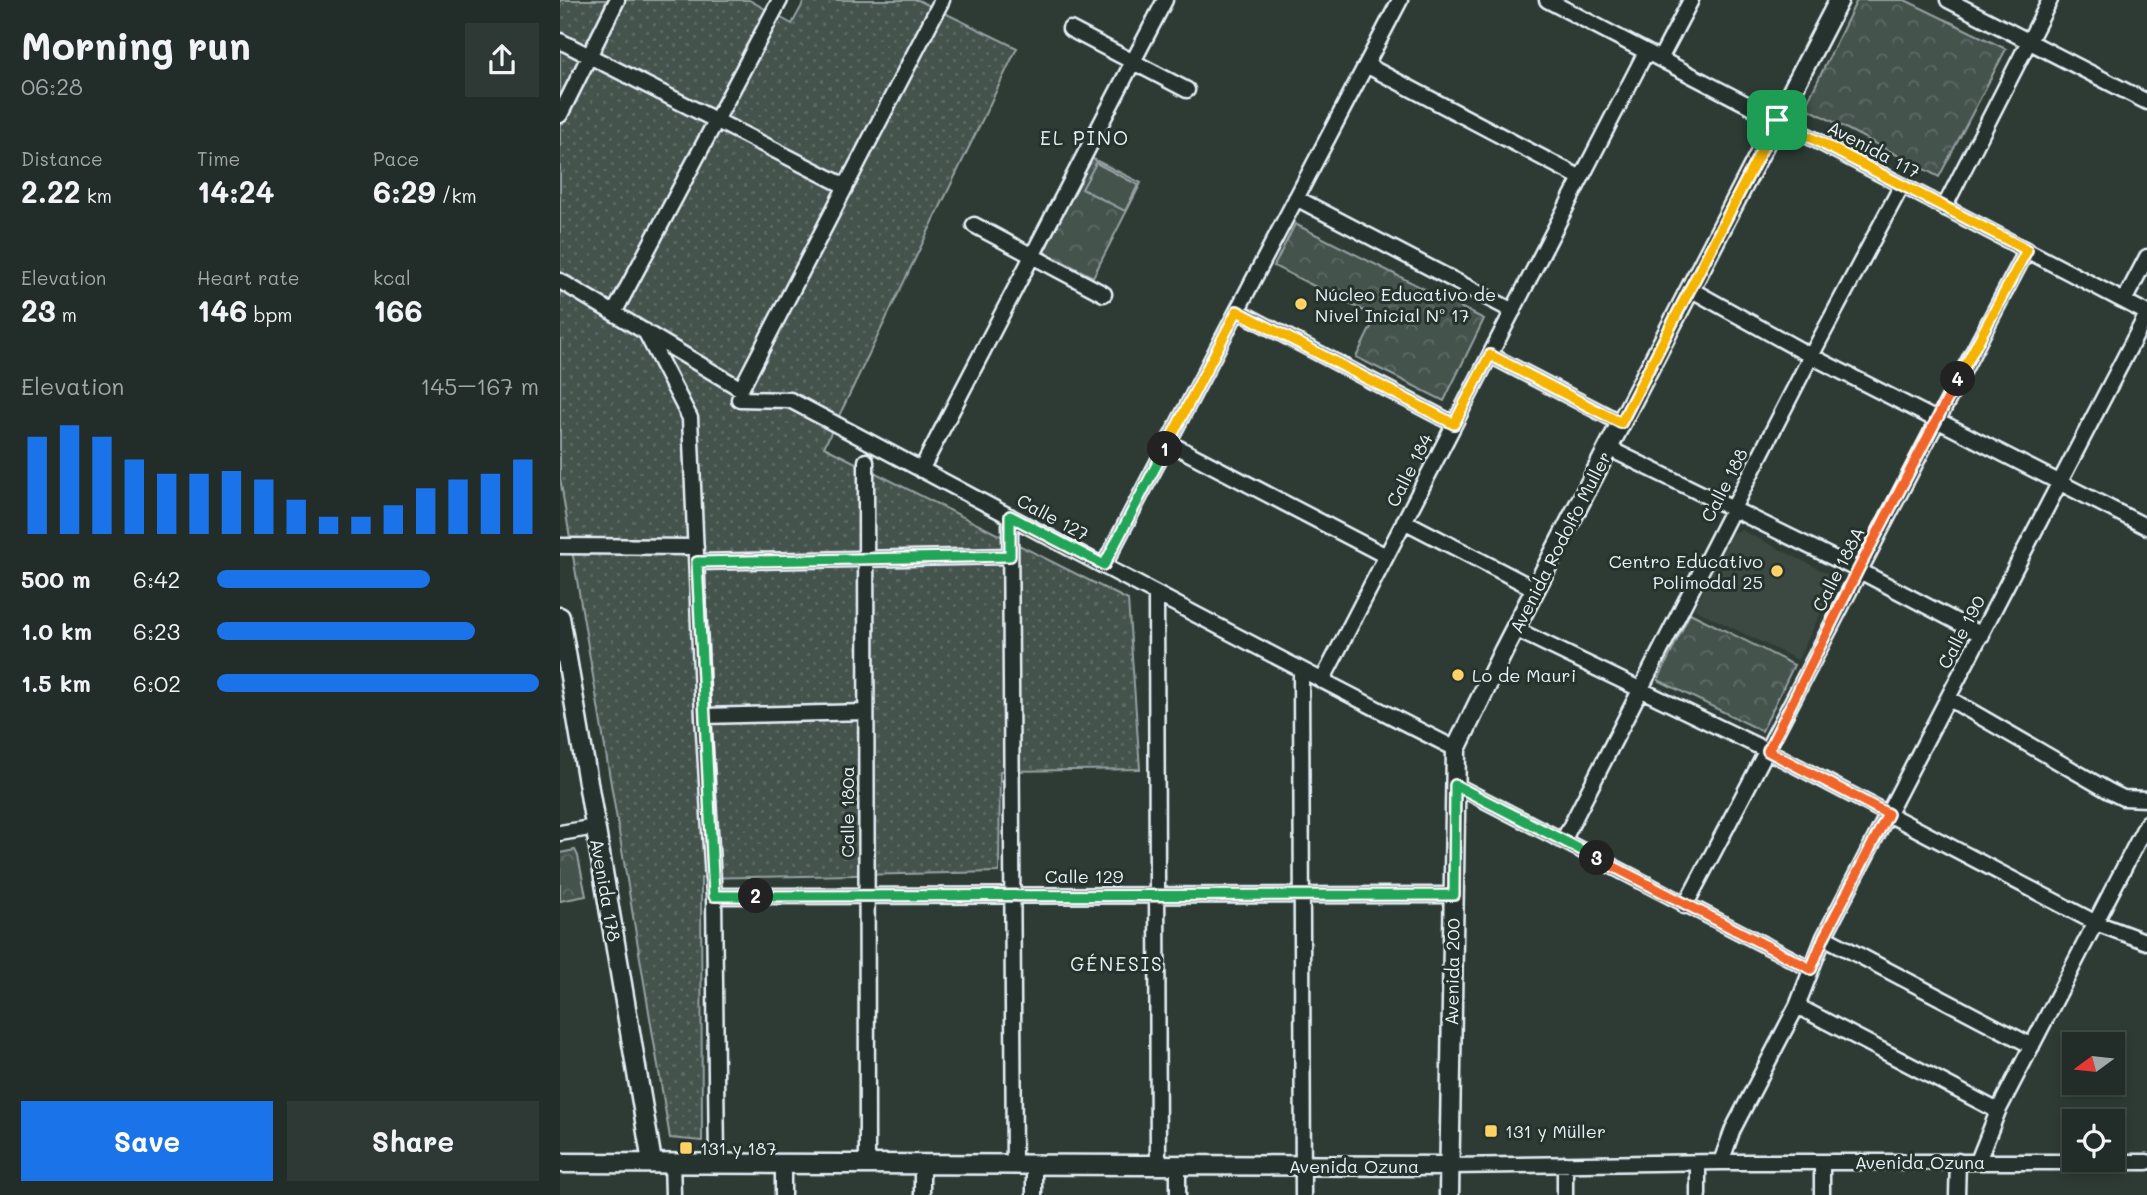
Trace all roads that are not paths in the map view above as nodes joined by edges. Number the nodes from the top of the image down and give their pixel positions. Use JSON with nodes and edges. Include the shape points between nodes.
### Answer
{"nodes":[{"id":1,"x":617,"y":0,"type":"edge"},
{"id":2,"x":780,"y":0,"type":"edge"},
{"id":3,"x":942,"y":0,"type":"edge"},
{"id":4,"x":1165,"y":0,"type":"edge"},
{"id":5,"x":1400,"y":0,"type":"edge"},
{"id":6,"x":1547,"y":0,"type":"edge"},
{"id":7,"x":1691,"y":0,"type":"edge"},
{"id":8,"x":1839,"y":0,"type":"edge"},
{"id":9,"x":1948,"y":0,"type":"edge"},
{"id":10,"x":2050,"y":0,"type":"edge"},
{"id":11,"x":1070,"y":29,"type":"dead end"},
{"id":12,"x":560,"y":41,"type":"edge"},
{"id":13,"x":2029,"y":42,"type":"junction"},
{"id":14,"x":1646,"y":52,"type":"junction"},
{"id":15,"x":590,"y":56,"type":"junction"},
{"id":16,"x":1660,"y":59,"type":"junction"},
{"id":17,"x":1133,"y":62,"type":"junction"},
{"id":18,"x":1366,"y":65,"type":"junction"},
{"id":19,"x":1187,"y":90,"type":"dead end"},
{"id":20,"x":2147,"y":102,"type":"edge"},
{"id":21,"x":560,"y":116,"type":"edge"},
{"id":22,"x":1777,"y":120,"type":"junction"},
{"id":23,"x":716,"y":121,"type":"junction"},
{"id":24,"x":1581,"y":178,"type":"junction"},
{"id":25,"x":1902,"y":185,"type":"junction"},
{"id":26,"x":845,"y":186,"type":"junction"},
{"id":27,"x":1296,"y":198,"type":"junction"},
{"id":28,"x":1944,"y":208,"type":"junction"},
{"id":29,"x":974,"y":225,"type":"dead end"},
{"id":30,"x":2027,"y":250,"type":"junction"},
{"id":31,"x":1032,"y":256,"type":"junction"},
{"id":32,"x":2147,"y":257,"type":"edge"},
{"id":33,"x":560,"y":281,"type":"edge"},
{"id":34,"x":1690,"y":289,"type":"junction"},
{"id":35,"x":1104,"y":294,"type":"dead end"},
{"id":36,"x":2124,"y":301,"type":"junction"},
{"id":37,"x":1237,"y":311,"type":"junction"},
{"id":38,"x":1513,"y":311,"type":"junction"},
{"id":39,"x":614,"y":313,"type":"junction"},
{"id":40,"x":2147,"y":314,"type":"edge"},
{"id":41,"x":645,"y":331,"type":"junction"},
{"id":42,"x":1490,"y":355,"type":"junction"},
{"id":43,"x":1811,"y":356,"type":"junction"},
{"id":44,"x":739,"y":399,"type":"dead end"},
{"id":45,"x":1937,"y":419,"type":"junction"},
{"id":46,"x":1621,"y":423,"type":"junction"},
{"id":47,"x":1454,"y":424,"type":"junction"},
{"id":48,"x":1169,"y":443,"type":"junction"},
{"id":49,"x":1608,"y":447,"type":"junction"},
{"id":50,"x":866,"y":461,"type":"dead end"},
{"id":51,"x":921,"y":470,"type":"junction"},
{"id":52,"x":2060,"y":484,"type":"junction"},
{"id":53,"x":1733,"y":510,"type":"junction"},
{"id":54,"x":1010,"y":516,"type":"junction"},
{"id":55,"x":1404,"y":521,"type":"junction"},
{"id":56,"x":2147,"y":527,"type":"edge"},
{"id":57,"x":560,"y":546,"type":"edge"},
{"id":58,"x":696,"y":554,"type":"junction"},
{"id":59,"x":1010,"y":556,"type":"junction"},
{"id":60,"x":1386,"y":556,"type":"junction"},
{"id":61,"x":866,"y":559,"type":"junction"},
{"id":62,"x":1104,"y":565,"type":"junction"},
{"id":63,"x":1858,"y":570,"type":"junction"},
{"id":64,"x":1535,"y":589,"type":"junction"},
{"id":65,"x":1156,"y":595,"type":"junction"},
{"id":66,"x":560,"y":617,"type":"edge"},
{"id":67,"x":1515,"y":629,"type":"junction"},
{"id":68,"x":1982,"y":635,"type":"junction"},
{"id":69,"x":1301,"y":670,"type":"junction"},
{"id":70,"x":1322,"y":681,"type":"junction"},
{"id":71,"x":1641,"y":691,"type":"junction"},
{"id":72,"x":1948,"y":698,"type":"junction"},
{"id":73,"x":866,"y":712,"type":"junction"},
{"id":74,"x":703,"y":716,"type":"junction"},
{"id":75,"x":1456,"y":749,"type":"junction"},
{"id":76,"x":1768,"y":751,"type":"junction"},
{"id":77,"x":1455,"y":785,"type":"junction"},
{"id":78,"x":2147,"y":799,"type":"edge"},
{"id":79,"x":1888,"y":814,"type":"junction"},
{"id":80,"x":2147,"y":823,"type":"edge"},
{"id":81,"x":596,"y":827,"type":"junction"},
{"id":82,"x":560,"y":833,"type":"edge"},
{"id":83,"x":1563,"y":841,"type":"junction"},
{"id":84,"x":1013,"y":895,"type":"junction"},
{"id":85,"x":1157,"y":895,"type":"junction"},
{"id":86,"x":1302,"y":895,"type":"junction"},
{"id":87,"x":1454,"y":895,"type":"junction"},
{"id":88,"x":714,"y":896,"type":"junction"},
{"id":89,"x":866,"y":896,"type":"junction"},
{"id":90,"x":1685,"y":906,"type":"junction"},
{"id":91,"x":2096,"y":923,"type":"junction"},
{"id":92,"x":1824,"y":937,"type":"junction"},
{"id":93,"x":2147,"y":942,"type":"edge"},
{"id":94,"x":1811,"y":969,"type":"junction"},
{"id":95,"x":1797,"y":1006,"type":"junction"},
{"id":96,"x":2032,"y":1046,"type":"junction"},
{"id":97,"x":1998,"y":1111,"type":"junction"},
{"id":98,"x":1958,"y":1161,"type":"junction"},
{"id":99,"x":1978,"y":1161,"type":"junction"},
{"id":100,"x":652,"y":1162,"type":"junction"},
{"id":101,"x":672,"y":1162,"type":"junction"},
{"id":102,"x":1721,"y":1162,"type":"junction"},
{"id":103,"x":1822,"y":1162,"type":"junction"},
{"id":104,"x":2147,"y":1162,"type":"edge"},
{"id":105,"x":560,"y":1163,"type":"edge"},
{"id":106,"x":717,"y":1163,"type":"junction"},
{"id":107,"x":783,"y":1163,"type":"junction"},
{"id":108,"x":867,"y":1163,"type":"junction"},
{"id":109,"x":1698,"y":1163,"type":"junction"},
{"id":110,"x":922,"y":1164,"type":"junction"},
{"id":111,"x":1014,"y":1164,"type":"junction"},
{"id":112,"x":1034,"y":1164,"type":"junction"},
{"id":113,"x":1565,"y":1164,"type":"junction"},
{"id":114,"x":1158,"y":1165,"type":"junction"},
{"id":115,"x":1178,"y":1165,"type":"junction"},
{"id":116,"x":1303,"y":1166,"type":"junction"},
{"id":117,"x":1450,"y":1166,"type":"junction"},
{"id":118,"x":673,"y":1195,"type":"edge"},
{"id":119,"x":783,"y":1195,"type":"edge"},
{"id":120,"x":922,"y":1195,"type":"edge"},
{"id":121,"x":1034,"y":1195,"type":"edge"},
{"id":122,"x":1178,"y":1195,"type":"edge"},
{"id":123,"x":1303,"y":1195,"type":"edge"},
{"id":124,"x":1449,"y":1195,"type":"edge"},
{"id":125,"x":1565,"y":1195,"type":"edge"},
{"id":126,"x":1698,"y":1195,"type":"edge"},
{"id":127,"x":1822,"y":1195,"type":"edge"},
{"id":128,"x":1957,"y":1195,"type":"edge"}],
"edges":[{"from":1,"to":15,"type":"street"},
{"from":2,"to":23,"type":"street"},
{"from":3,"to":26,"type":"street"},
{"from":4,"to":17,"type":"street"},
{"from":5,"to":18,"type":"street"},
{"from":6,"to":14,"type":"street","name":"Avenida 117"},
{"from":7,"to":16,"type":"street"},
{"from":8,"to":22,"type":"main road","name":"Avenida Rodolfo Muller"},
{"from":9,"to":13,"type":"street"},
{"from":10,"to":13,"type":"street"},
{"from":11,"to":17,"type":"street"},
{"from":12,"to":15,"type":"street"},
{"from":13,"to":20,"type":"street"},
{"from":13,"to":28,"type":"street"},
{"from":14,"to":16,"type":"street","name":"Avenida 117"},
{"from":14,"to":24,"type":"street","name":"Calle 184"},
{"from":15,"to":21,"type":"street"},
{"from":15,"to":23,"type":"street"},
{"from":16,"to":22,"type":"street","name":"Avenida 117"},
{"from":17,"to":19,"type":"street"},
{"from":17,"to":31,"type":"street"},
{"from":18,"to":24,"type":"street"},
{"from":18,"to":27,"type":"street"},
{"from":22,"to":25,"type":"street","name":"Avenida 117"},
{"from":22,"to":34,"type":"main road","name":"Avenida Rodolfo Muller"},
{"from":23,"to":26,"type":"street"},
{"from":23,"to":39,"type":"street"},
{"from":24,"to":38,"type":"street","name":"Calle 184"},
{"from":25,"to":28,"type":"street","name":"Avenida 117"},
{"from":25,"to":43,"type":"street","name":"Calle 188"},
{"from":26,"to":41,"type":"street","via":[[741,389]]},
{"from":27,"to":37,"type":"street"},
{"from":27,"to":38,"type":"street"},
{"from":28,"to":30,"type":"street","name":"Avenida 117"},
{"from":29,"to":31,"type":"street"},
{"from":30,"to":36,"type":"street","name":"Avenida 117"},
{"from":30,"to":45,"type":"street","name":"Calle 188A"},
{"from":31,"to":35,"type":"street"},
{"from":31,"to":51,"type":"street"},
{"from":32,"to":36,"type":"street"},
{"from":33,"to":39,"type":"street"},
{"from":34,"to":43,"type":"street"},
{"from":34,"to":46,"type":"main road","name":"Avenida Rodolfo Muller"},
{"from":36,"to":40,"type":"street","name":"Avenida 117"},
{"from":37,"to":47,"type":"street"},
{"from":37,"to":48,"type":"street"},
{"from":38,"to":42,"type":"street","name":"Calle 184"},
{"from":39,"to":41,"type":"street"},
{"from":40,"to":52,"type":"street","name":"Calle 190"},
{"from":41,"to":58,"type":"street","via":[[690,418]]},
{"from":42,"to":46,"type":"street"},
{"from":42,"to":47,"type":"street","name":"Calle 184"},
{"from":43,"to":45,"type":"street"},
{"from":43,"to":53,"type":"street","name":"Calle 188"},
{"from":44,"to":51,"type":"street","name":"Calle 127","via":[[790,400]]},
{"from":45,"to":52,"type":"street"},
{"from":45,"to":63,"type":"street","name":"Calle 188A"},
{"from":46,"to":49,"type":"main road","name":"Avenida Rodolfo Muller"},
{"from":47,"to":55,"type":"street","name":"Calle 184"},
{"from":48,"to":60,"type":"street"},
{"from":48,"to":62,"type":"street"},
{"from":49,"to":53,"type":"street"},
{"from":49,"to":64,"type":"main road","name":"Avenida Rodolfo Muller"},
{"from":50,"to":61,"type":"street","name":"Calle 180a"},
{"from":51,"to":54,"type":"street","name":"Calle 127"},
{"from":52,"to":56,"type":"street"},
{"from":52,"to":68,"type":"street","name":"Calle 190"},
{"from":53,"to":63,"type":"street"},
{"from":53,"to":71,"type":"street","name":"Calle 188"},
{"from":54,"to":59,"type":"street"},
{"from":54,"to":62,"type":"street","name":"Calle 127"},
{"from":55,"to":60,"type":"street","name":"Calle 184"},
{"from":55,"to":64,"type":"street"},
{"from":57,"to":58,"type":"street"},
{"from":58,"to":61,"type":"street"},
{"from":58,"to":74,"type":"street"},
{"from":59,"to":61,"type":"street"},
{"from":59,"to":84,"type":"street"},
{"from":60,"to":70,"type":"street","name":"Calle 184"},
{"from":61,"to":73,"type":"street","name":"Calle 180a"},
{"from":62,"to":65,"type":"street","name":"Calle 127"},
{"from":63,"to":68,"type":"street"},
{"from":63,"to":76,"type":"street","name":"Calle 188A"},
{"from":64,"to":67,"type":"main road","name":"Avenida Rodolfo Muller"},
{"from":65,"to":69,"type":"street","name":"Calle 127"},
{"from":65,"to":85,"type":"street"},
{"from":66,"to":81,"type":"main road","name":"Avenida 178"},
{"from":67,"to":71,"type":"street"},
{"from":67,"to":75,"type":"main road","name":"Avenida Rodolfo Muller"},
{"from":68,"to":72,"type":"street","name":"Calle 190"},
{"from":69,"to":70,"type":"street","name":"Calle 127"},
{"from":69,"to":86,"type":"street"},
{"from":70,"to":75,"type":"street","name":"Calle 127"},
{"from":71,"to":76,"type":"street"},
{"from":71,"to":83,"type":"street","name":"Calle 188"},
{"from":72,"to":78,"type":"street","via":[[2109,791],[2123,798]]},
{"from":72,"to":79,"type":"street","name":"Calle 190"},
{"from":73,"to":74,"type":"street"},
{"from":73,"to":89,"type":"street","name":"Calle 180a"},
{"from":74,"to":88,"type":"street"},
{"from":75,"to":77,"type":"main road","name":"Avenida 200"},
{"from":76,"to":79,"type":"street"},
{"from":76,"to":90,"type":"street","name":"Calle 188A"},
{"from":77,"to":83,"type":"street"},
{"from":77,"to":87,"type":"main road","name":"Avenida 200"},
{"from":79,"to":91,"type":"street"},
{"from":79,"to":92,"type":"street","name":"Calle 190"},
{"from":80,"to":91,"type":"street"},
{"from":81,"to":82,"type":"street"},
{"from":81,"to":100,"type":"main road","name":"Avenida 178"},
{"from":83,"to":90,"type":"street"},
{"from":84,"to":85,"type":"street","name":"Calle 129"},
{"from":84,"to":89,"type":"street","name":"Calle 129"},
{"from":84,"to":111,"type":"street"},
{"from":85,"to":86,"type":"street","name":"Calle 129"},
{"from":85,"to":114,"type":"street"},
{"from":86,"to":87,"type":"street","name":"Calle 129"},
{"from":86,"to":116,"type":"street"},
{"from":87,"to":117,"type":"main road","name":"Avenida 200"},
{"from":88,"to":89,"type":"street","name":"Calle 129"},
{"from":88,"to":106,"type":"street"},
{"from":89,"to":108,"type":"street","name":"Calle 180a"},
{"from":90,"to":94,"type":"street"},
{"from":91,"to":93,"type":"street"},
{"from":91,"to":96,"type":"street"},
{"from":92,"to":94,"type":"street","name":"Calle 190"},
{"from":92,"to":96,"type":"street"},
{"from":94,"to":95,"type":"street","name":"Calle 190"},
{"from":95,"to":97,"type":"street"},
{"from":95,"to":102,"type":"street","name":"Calle 190","via":[[1733,1129]]},
{"from":96,"to":97,"type":"street"},
{"from":97,"to":99,"type":"street"},
{"from":98,"to":99,"type":"street","name":"Avenida Ozuna"},
{"from":98,"to":103,"type":"street","name":"Avenida Ozuna"},
{"from":98,"to":128,"type":"street"},
{"from":99,"to":104,"type":"street","name":"Avenida Ozuna"},
{"from":100,"to":101,"type":"main road","name":"Avenida Ozuna"},
{"from":100,"to":105,"type":"main road","name":"Avenida Ozuna"},
{"from":101,"to":106,"type":"main road","name":"Avenida Ozuna"},
{"from":101,"to":118,"type":"street"},
{"from":102,"to":103,"type":"street","name":"Avenida Ozuna"},
{"from":102,"to":109,"type":"street","name":"Avenida Ozuna"},
{"from":103,"to":127,"type":"street"},
{"from":106,"to":107,"type":"main road","name":"Avenida Ozuna"},
{"from":107,"to":108,"type":"main road","name":"Avenida Ozuna"},
{"from":107,"to":119,"type":"street"},
{"from":108,"to":110,"type":"main road","name":"Avenida Ozuna"},
{"from":109,"to":113,"type":"street","name":"Avenida Ozuna"},
{"from":109,"to":126,"type":"street"},
{"from":110,"to":111,"type":"main road","name":"Avenida Ozuna"},
{"from":110,"to":120,"type":"street"},
{"from":111,"to":112,"type":"main road","name":"Avenida Ozuna"},
{"from":112,"to":114,"type":"main road","name":"Avenida Ozuna"},
{"from":112,"to":121,"type":"street"},
{"from":113,"to":117,"type":"street","name":"Avenida Ozuna"},
{"from":113,"to":125,"type":"street"},
{"from":114,"to":115,"type":"main road","name":"Avenida Ozuna"},
{"from":115,"to":116,"type":"main road","name":"Avenida Ozuna"},
{"from":115,"to":122,"type":"street"},
{"from":116,"to":117,"type":"main road","name":"Avenida Ozuna"},
{"from":116,"to":123,"type":"street"},
{"from":117,"to":124,"type":"main road","name":"Avenida 200"}]}
